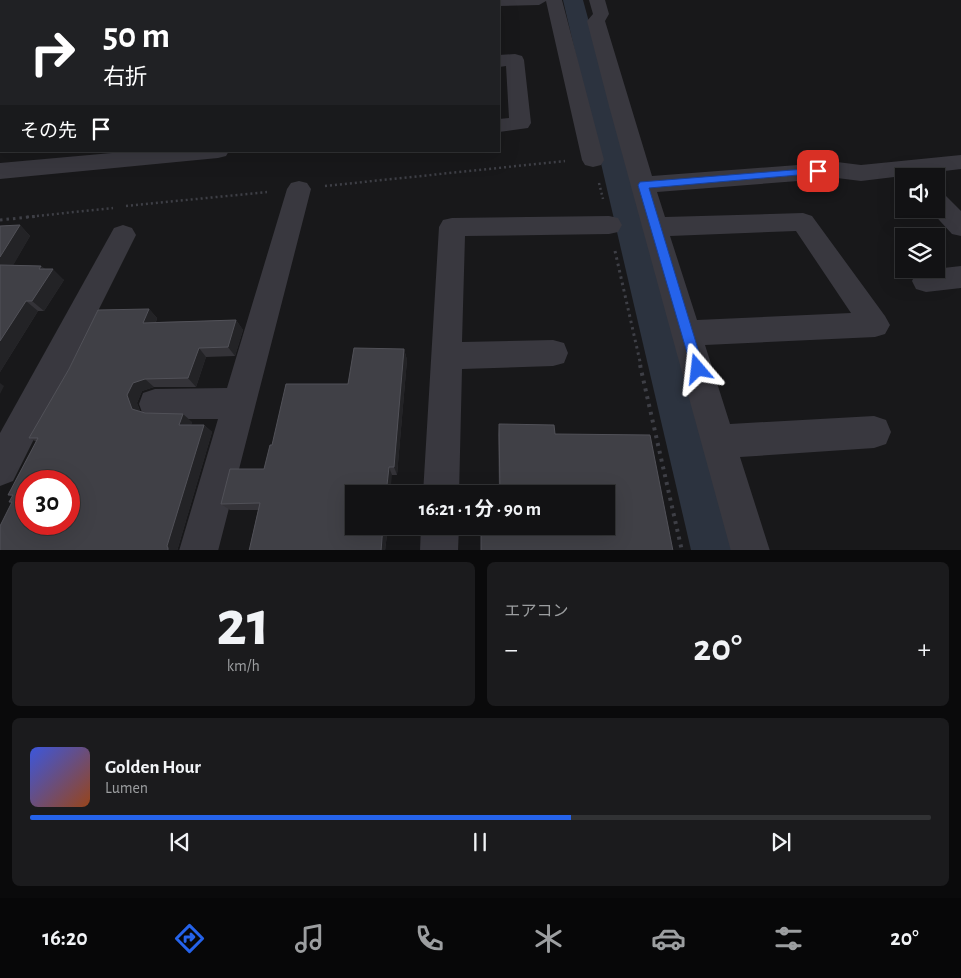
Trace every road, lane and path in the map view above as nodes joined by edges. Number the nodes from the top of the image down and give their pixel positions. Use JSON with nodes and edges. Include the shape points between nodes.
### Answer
{"nodes":[{"id":1,"x":538,"y":0,"type":"edge"},
{"id":2,"x":554,"y":0,"type":"edge"},
{"id":3,"x":597,"y":0,"type":"edge"},
{"id":4,"x":500,"y":1,"type":"edge"},
{"id":5,"x":500,"y":61,"type":"edge"},
{"id":6,"x":500,"y":126,"type":"edge"},
{"id":7,"x":207,"y":152,"type":"edge"},
{"id":8,"x":593,"y":160,"type":"dead end"},
{"id":9,"x":961,"y":162,"type":"edge"},
{"id":10,"x":929,"y":168,"type":"edge"},
{"id":11,"x":0,"y":171,"type":"edge"},
{"id":12,"x":895,"y":172,"type":"edge"},
{"id":13,"x":643,"y":185,"type":"junction"},
{"id":14,"x":299,"y":189,"type":"dead end"},
{"id":15,"x":945,"y":210,"type":"edge"},
{"id":16,"x":610,"y":225,"type":"dead end"},
{"id":17,"x":656,"y":227,"type":"junction"},
{"id":18,"x":961,"y":227,"type":"edge"},
{"id":19,"x":123,"y":235,"type":"dead end"},
{"id":20,"x":961,"y":277,"type":"edge"},
{"id":21,"x":926,"y":282,"type":"dead end"},
{"id":22,"x":687,"y":333,"type":"junction"},
{"id":23,"x":553,"y":353,"type":"dead end"},
{"id":24,"x":448,"y":356,"type":"junction"},
{"id":25,"x":239,"y":403,"type":"junction"},
{"id":26,"x":155,"y":404,"type":"dead end"},
{"id":27,"x":874,"y":432,"type":"dead end"},
{"id":28,"x":719,"y":441,"type":"junction"},
{"id":29,"x":0,"y":468,"type":"edge"},
{"id":30,"x":441,"y":485,"type":"edge"},
{"id":31,"x":440,"y":535,"type":"edge"},
{"id":32,"x":198,"y":550,"type":"edge"},
{"id":33,"x":439,"y":550,"type":"edge"},
{"id":34,"x":751,"y":550,"type":"edge"}],
"edges":[{"from":1,"to":4,"type":"street"},
{"from":2,"to":8,"type":"street"},
{"from":3,"to":13,"type":"street","via":[[601,14],[596,21]]},
{"from":5,"to":6,"type":"street","via":[[515,60],[520,124]]},
{"from":7,"to":11,"type":"street"},
{"from":9,"to":10,"type":"street"},
{"from":12,"to":13,"type":"street","via":[[837,170]]},
{"from":13,"to":17,"type":"street"},
{"from":14,"to":25,"type":"street"},
{"from":15,"to":18,"type":"street"},
{"from":16,"to":24,"type":"street","via":[[452,227]]},
{"from":17,"to":22,"type":"street"},
{"from":17,"to":22,"type":"street","via":[[804,222],[875,325]]},
{"from":19,"to":29,"type":"street"},
{"from":20,"to":21,"type":"street"},
{"from":22,"to":28,"type":"street"},
{"from":23,"to":24,"type":"street"},
{"from":24,"to":30,"type":"street"},
{"from":25,"to":26,"type":"street"},
{"from":25,"to":32,"type":"street"},
{"from":27,"to":28,"type":"street"},
{"from":28,"to":34,"type":"street"},
{"from":31,"to":33,"type":"street"}]}
